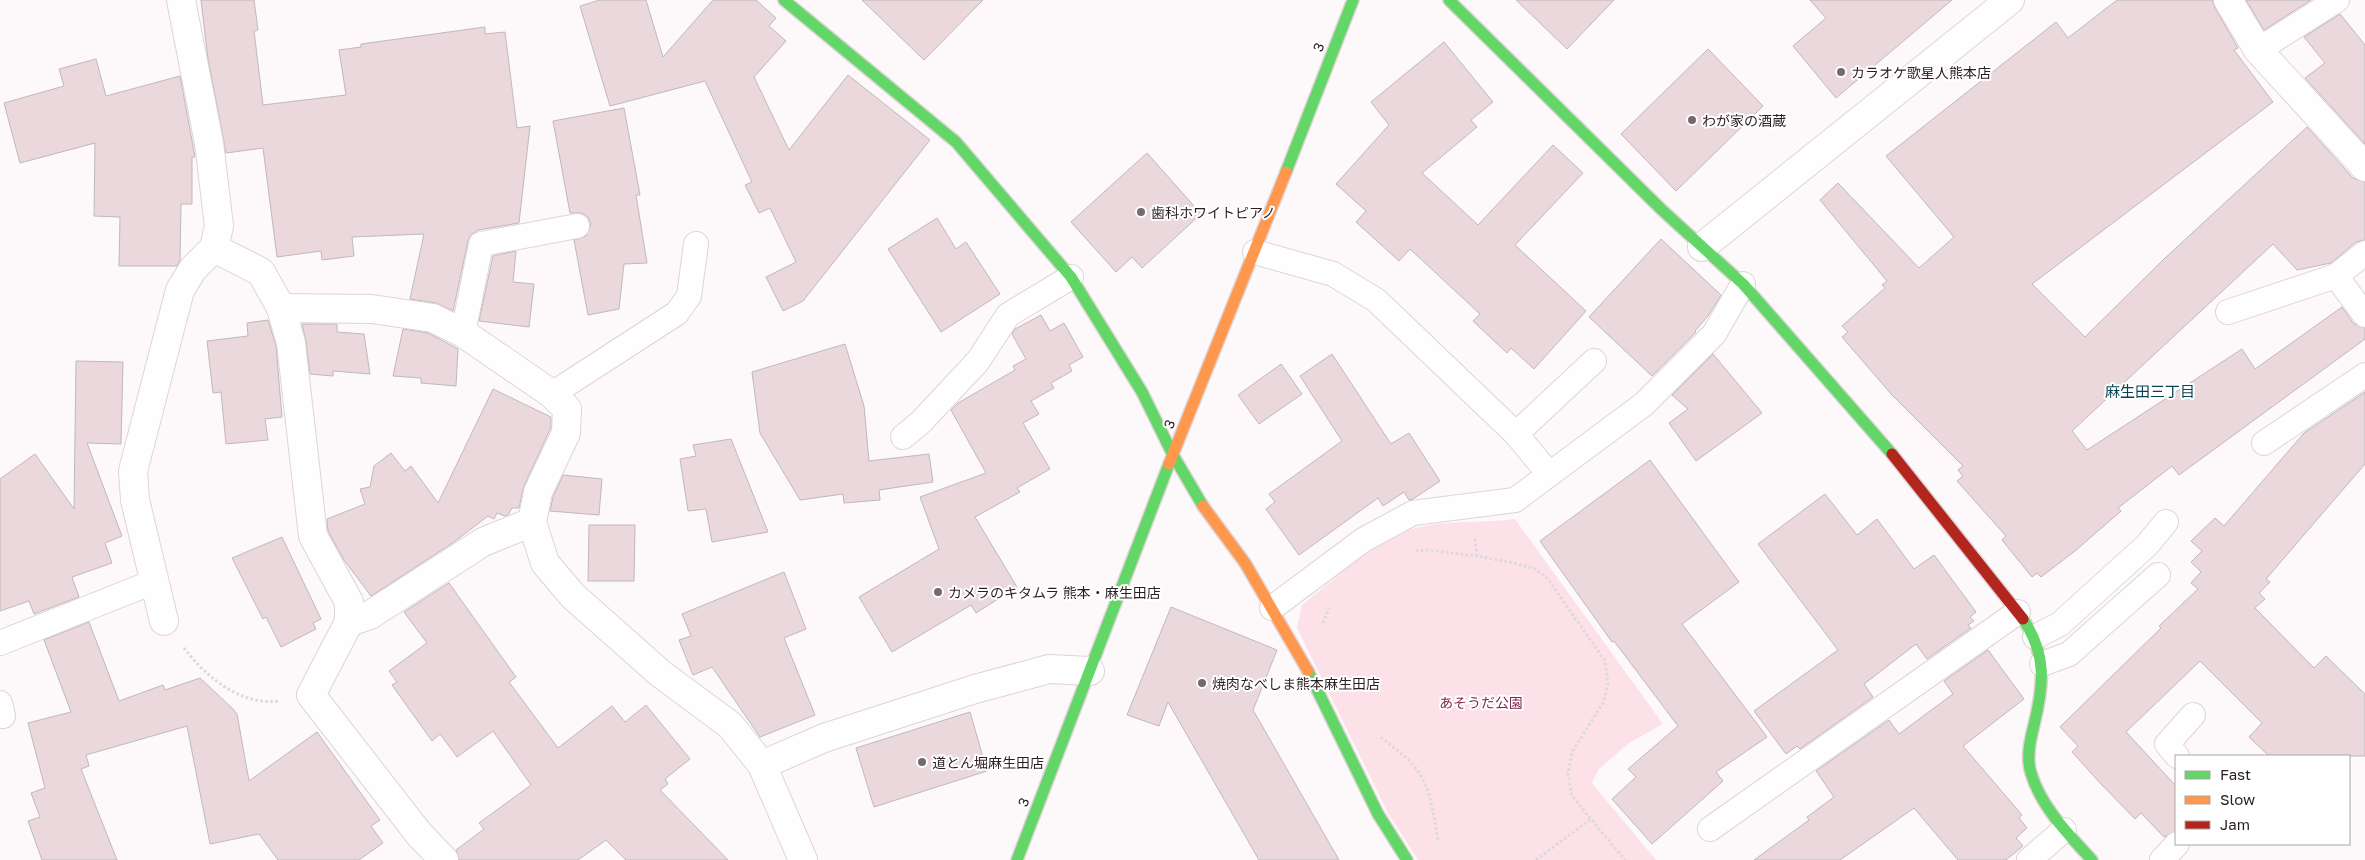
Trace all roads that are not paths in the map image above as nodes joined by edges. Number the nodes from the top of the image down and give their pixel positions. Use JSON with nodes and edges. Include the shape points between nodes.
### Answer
{"nodes":[{"id":1,"x":181,"y":0,"type":"edge"},
{"id":2,"x":784,"y":0,"type":"edge"},
{"id":3,"x":1353,"y":0,"type":"edge"},
{"id":4,"x":1449,"y":0,"type":"edge"},
{"id":5,"x":2010,"y":0,"type":"edge"},
{"id":6,"x":2228,"y":0,"type":"edge"},
{"id":7,"x":2337,"y":0,"type":"edge"},
{"id":8,"x":2258,"y":50,"type":"junction"},
{"id":9,"x":2365,"y":167,"type":"edge"},
{"id":10,"x":577,"y":226,"type":"dead end"},
{"id":11,"x":696,"y":244,"type":"dead end"},
{"id":12,"x":1702,"y":247,"type":"junction"},
{"id":13,"x":214,"y":248,"type":"junction"},
{"id":14,"x":1255,"y":252,"type":"junction"},
{"id":15,"x":2365,"y":253,"type":"edge"},
{"id":16,"x":2336,"y":276,"type":"junction"},
{"id":17,"x":1071,"y":277,"type":"junction"},
{"id":18,"x":1743,"y":284,"type":"junction"},
{"id":19,"x":281,"y":308,"type":"junction"},
{"id":20,"x":2228,"y":312,"type":"dead end"},
{"id":21,"x":2365,"y":316,"type":"edge"},
{"id":22,"x":463,"y":333,"type":"junction"},
{"id":23,"x":1594,"y":361,"type":"dead end"},
{"id":24,"x":2365,"y":376,"type":"edge"},
{"id":25,"x":552,"y":394,"type":"junction"},
{"id":26,"x":1516,"y":434,"type":"junction"},
{"id":27,"x":903,"y":437,"type":"dead end"},
{"id":28,"x":2264,"y":443,"type":"dead end"},
{"id":29,"x":1173,"y":455,"type":"junction"},
{"id":30,"x":1549,"y":474,"type":"junction"},
{"id":31,"x":532,"y":522,"type":"junction"},
{"id":32,"x":2166,"y":522,"type":"dead end"},
{"id":33,"x":2158,"y":575,"type":"dead end"},
{"id":34,"x":153,"y":582,"type":"junction"},
{"id":35,"x":1272,"y":608,"type":"junction"},
{"id":36,"x":2018,"y":612,"type":"junction"},
{"id":37,"x":164,"y":621,"type":"road end"},
{"id":38,"x":349,"y":622,"type":"junction"},
{"id":39,"x":2035,"y":637,"type":"junction"},
{"id":40,"x":0,"y":643,"type":"edge"},
{"id":41,"x":2042,"y":664,"type":"junction"},
{"id":42,"x":1090,"y":671,"type":"junction"},
{"id":43,"x":2193,"y":715,"type":"dead end"},
{"id":44,"x":2176,"y":755,"type":"edge"},
{"id":45,"x":762,"y":765,"type":"junction"},
{"id":46,"x":1710,"y":829,"type":"dead end"},
{"id":47,"x":2064,"y":830,"type":"junction"},
{"id":48,"x":2176,"y":845,"type":"edge"},
{"id":49,"x":801,"y":859,"type":"edge"},
{"id":50,"x":444,"y":860,"type":"edge"},
{"id":51,"x":1017,"y":860,"type":"edge"},
{"id":52,"x":1407,"y":860,"type":"edge"},
{"id":53,"x":2029,"y":860,"type":"edge"},
{"id":54,"x":2092,"y":860,"type":"edge"},
{"id":55,"x":2162,"y":860,"type":"edge"}],
"edges":[{"from":1,"to":13,"type":"street","via":[[209,142],[220,226]]},
{"from":2,"to":17,"type":"street","via":[[956,142]]},
{"from":3,"to":14,"type":"street","name":"3"},
{"from":4,"to":12,"type":"street"},
{"from":5,"to":12,"type":"street"},
{"from":6,"to":8,"type":"street"},
{"from":7,"to":8,"type":"lane"},
{"from":8,"to":9,"type":"street"},
{"from":10,"to":22,"type":"lane","via":[[481,244]]},
{"from":11,"to":25,"type":"lane","via":[[689,296],[677,313]]},
{"from":12,"to":18,"type":"street"},
{"from":13,"to":19,"type":"street","via":[[261,272]]},
{"from":13,"to":34,"type":"street","via":[[193,269],[180,290],[133,471],[135,500]]},
{"from":14,"to":26,"type":"lane","via":[[1333,274],[1376,300]]},
{"from":14,"to":29,"type":"street","name":"3"},
{"from":15,"to":16,"type":"lane"},
{"from":16,"to":20,"type":"lane"},
{"from":16,"to":21,"type":"lane"},
{"from":17,"to":27,"type":"lane","via":[[1008,315],[978,361]]},
{"from":17,"to":29,"type":"street","via":[[1142,392]]},
{"from":18,"to":30,"type":"lane","via":[[1714,334],[1644,404]]},
{"from":18,"to":36,"type":"street","via":[[1889,450]]},
{"from":19,"to":22,"type":"street","via":[[372,309],[433,318]]},
{"from":19,"to":38,"type":"street","via":[[291,343],[313,536],[349,602]]},
{"from":22,"to":25,"type":"street"},
{"from":23,"to":26,"type":"lane"},
{"from":24,"to":28,"type":"lane"},
{"from":25,"to":31,"type":"street","via":[[567,409],[566,433],[538,492]]},
{"from":26,"to":30,"type":"lane"},
{"from":29,"to":35,"type":"street","via":[[1210,517],[1245,563]]},
{"from":29,"to":42,"type":"street","name":"3"},
{"from":30,"to":35,"type":"lane","via":[[1515,500],[1413,513],[1363,540]]},
{"from":31,"to":38,"type":"street","via":[[483,542],[370,615]]},
{"from":31,"to":45,"type":"street","via":[[545,563],[573,596],[660,674],[730,725]]},
{"from":32,"to":39,"type":"lane","via":[[2147,545],[2060,624]]},
{"from":33,"to":41,"type":"lane","via":[[2069,654]]},
{"from":34,"to":37,"type":"street"},
{"from":34,"to":40,"type":"lane"},
{"from":35,"to":52,"type":"street","via":[[1300,655],[1378,814]]},
{"from":36,"to":39,"type":"street"},
{"from":36,"to":46,"type":"lane"},
{"from":38,"to":50,"type":"street","via":[[312,695]]},
{"from":39,"to":41,"type":"street"},
{"from":41,"to":47,"type":"street","via":[[2039,703],[2029,745],[2031,773]]},
{"from":42,"to":45,"type":"street","via":[[1049,669],[975,689],[824,738]]},
{"from":42,"to":51,"type":"street","name":"3"},
{"from":43,"to":44,"type":"lane","via":[[2168,744]]},
{"from":45,"to":49,"type":"street"},
{"from":47,"to":53,"type":"lane"},
{"from":47,"to":54,"type":"street"},
{"from":48,"to":55,"type":"lane"}]}
